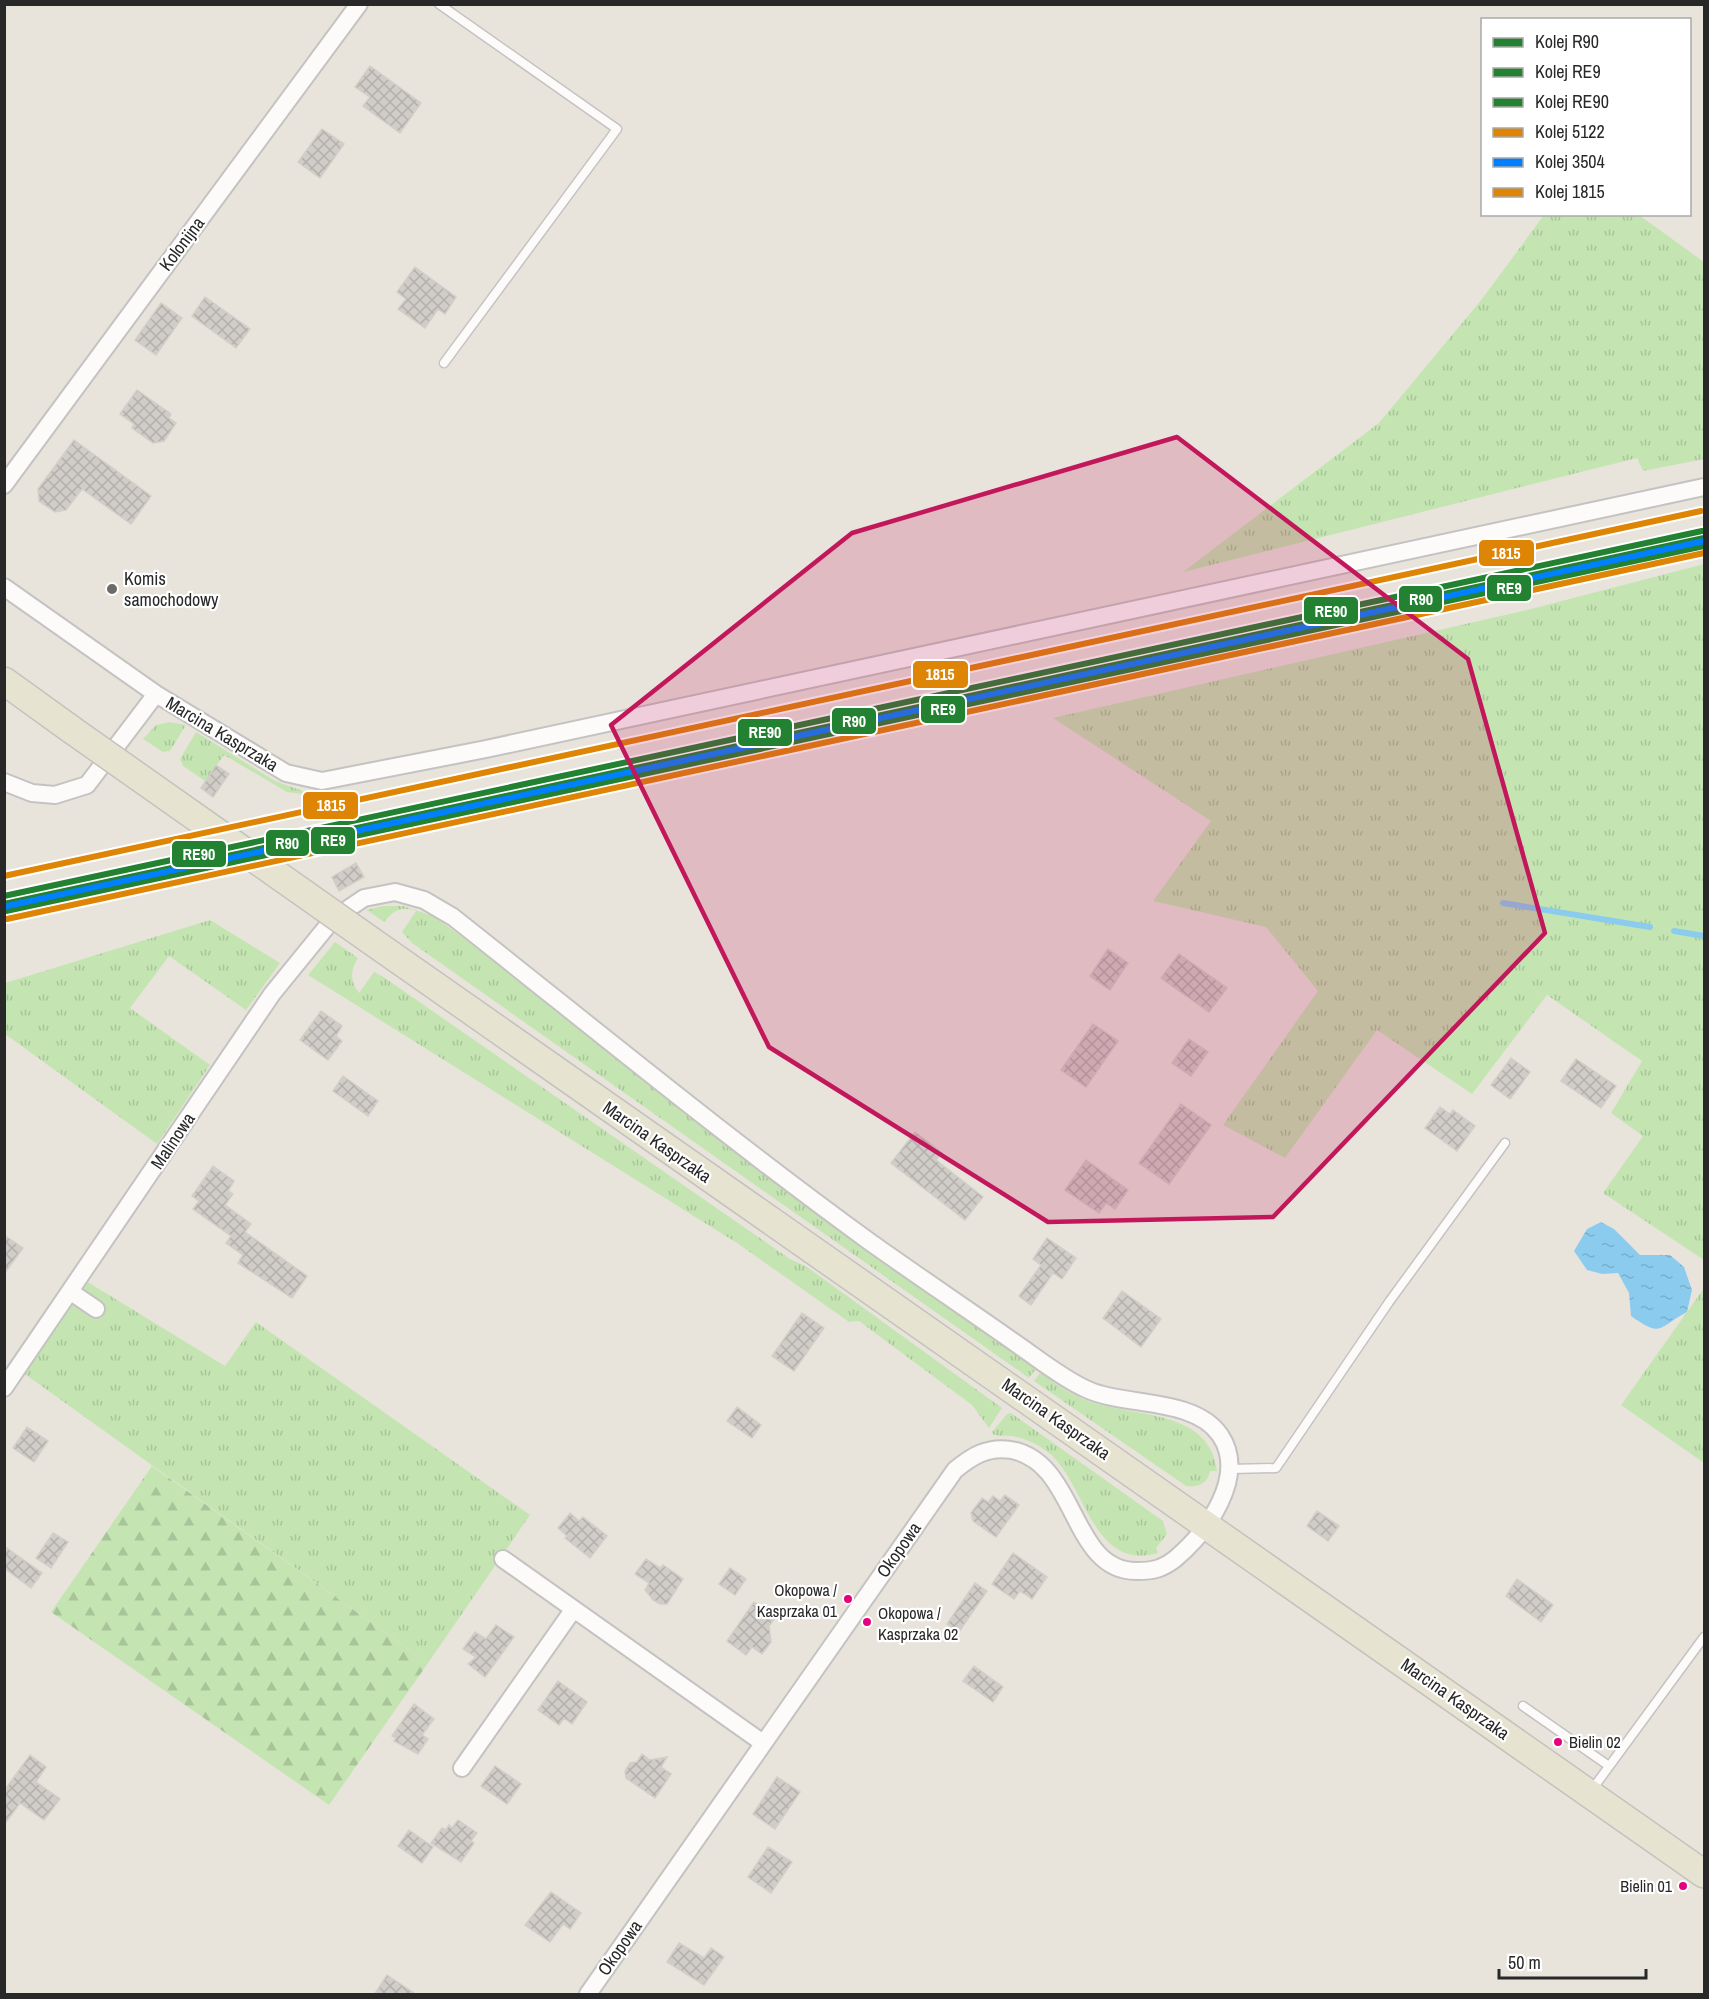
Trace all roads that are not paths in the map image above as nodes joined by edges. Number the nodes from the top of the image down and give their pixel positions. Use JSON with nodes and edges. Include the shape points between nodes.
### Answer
{"nodes":[{"id":1,"x":359,"y":4,"type":"edge"},
{"id":2,"x":439,"y":4,"type":"edge"},
{"id":3,"x":444,"y":363,"type":"dead end"},
{"id":4,"x":4,"y":485,"type":"edge"},
{"id":5,"x":1704,"y":488,"type":"edge"},
{"id":6,"x":4,"y":588,"type":"edge"},
{"id":7,"x":4,"y":681,"type":"edge"},
{"id":8,"x":156,"y":694,"type":"junction"},
{"id":9,"x":4,"y":782,"type":"edge"},
{"id":10,"x":1505,"y":1143,"type":"dead end"},
{"id":11,"x":71,"y":1292,"type":"junction"},
{"id":12,"x":96,"y":1309,"type":"dead end"},
{"id":13,"x":4,"y":1388,"type":"edge"},
{"id":14,"x":1230,"y":1469,"type":"junction"},
{"id":15,"x":1206,"y":1524,"type":"junction"},
{"id":16,"x":502,"y":1559,"type":"dead end"},
{"id":17,"x":573,"y":1610,"type":"junction"},
{"id":18,"x":1704,"y":1637,"type":"edge"},
{"id":19,"x":1523,"y":1706,"type":"dead end"},
{"id":20,"x":763,"y":1743,"type":"junction"},
{"id":21,"x":1609,"y":1766,"type":"junction"},
{"id":22,"x":462,"y":1768,"type":"dead end"},
{"id":23,"x":1589,"y":1794,"type":"junction"},
{"id":24,"x":1704,"y":1874,"type":"edge"},
{"id":25,"x":588,"y":1995,"type":"edge"}],
"edges":[{"from":1,"to":4,"type":"street","name":"Kolonijna"},
{"from":2,"to":3,"type":"lane","via":[[617,129]]},
{"from":5,"to":8,"type":"street","name":"Marcina Kasprzaka","via":[[322,781],[286,773]]},
{"from":6,"to":8,"type":"street","name":"Marcina Kasprzaka"},
{"from":7,"to":15,"type":"main road","name":"Marcina Kasprzaka","bridge":true,"via":[[418,976]]},
{"from":8,"to":9,"type":"street","name":"Marcina Kasprzaka","via":[[87,785],[55,795],[32,793]]},
{"from":10,"to":14,"type":"lane","via":[[1389,1302],[1276,1468]]},
{"from":11,"to":12,"type":"street"},
{"from":11,"to":13,"type":"street","name":"Malinowa"},
{"from":11,"to":14,"type":"street","name":"Malinowa","via":[[272,994],[333,919],[364,898],[395,892],[424,900],[453,917],[825,1208],[1046,1365],[1100,1395],[1172,1408],[1202,1419],[1219,1432]]},
{"from":14,"to":15,"type":"street","via":[[1226,1487]]},
{"from":15,"to":20,"type":"street","name":"Okopowa","via":[[1177,1558],[1158,1570],[1131,1571],[1107,1561],[1087,1540],[1050,1471],[1040,1461],[1024,1452],[1001,1449],[975,1454],[955,1470]]},
{"from":15,"to":23,"type":"main road","name":"Marcina Kasprzaka"},
{"from":16,"to":17,"type":"street"},
{"from":17,"to":20,"type":"street"},
{"from":17,"to":22,"type":"street"},
{"from":18,"to":21,"type":"lane"},
{"from":19,"to":21,"type":"lane"},
{"from":20,"to":25,"type":"street","name":"Okopowa"},
{"from":21,"to":23,"type":"lane"},
{"from":23,"to":24,"type":"main road","name":"Marcina Kasprzaka"}]}
